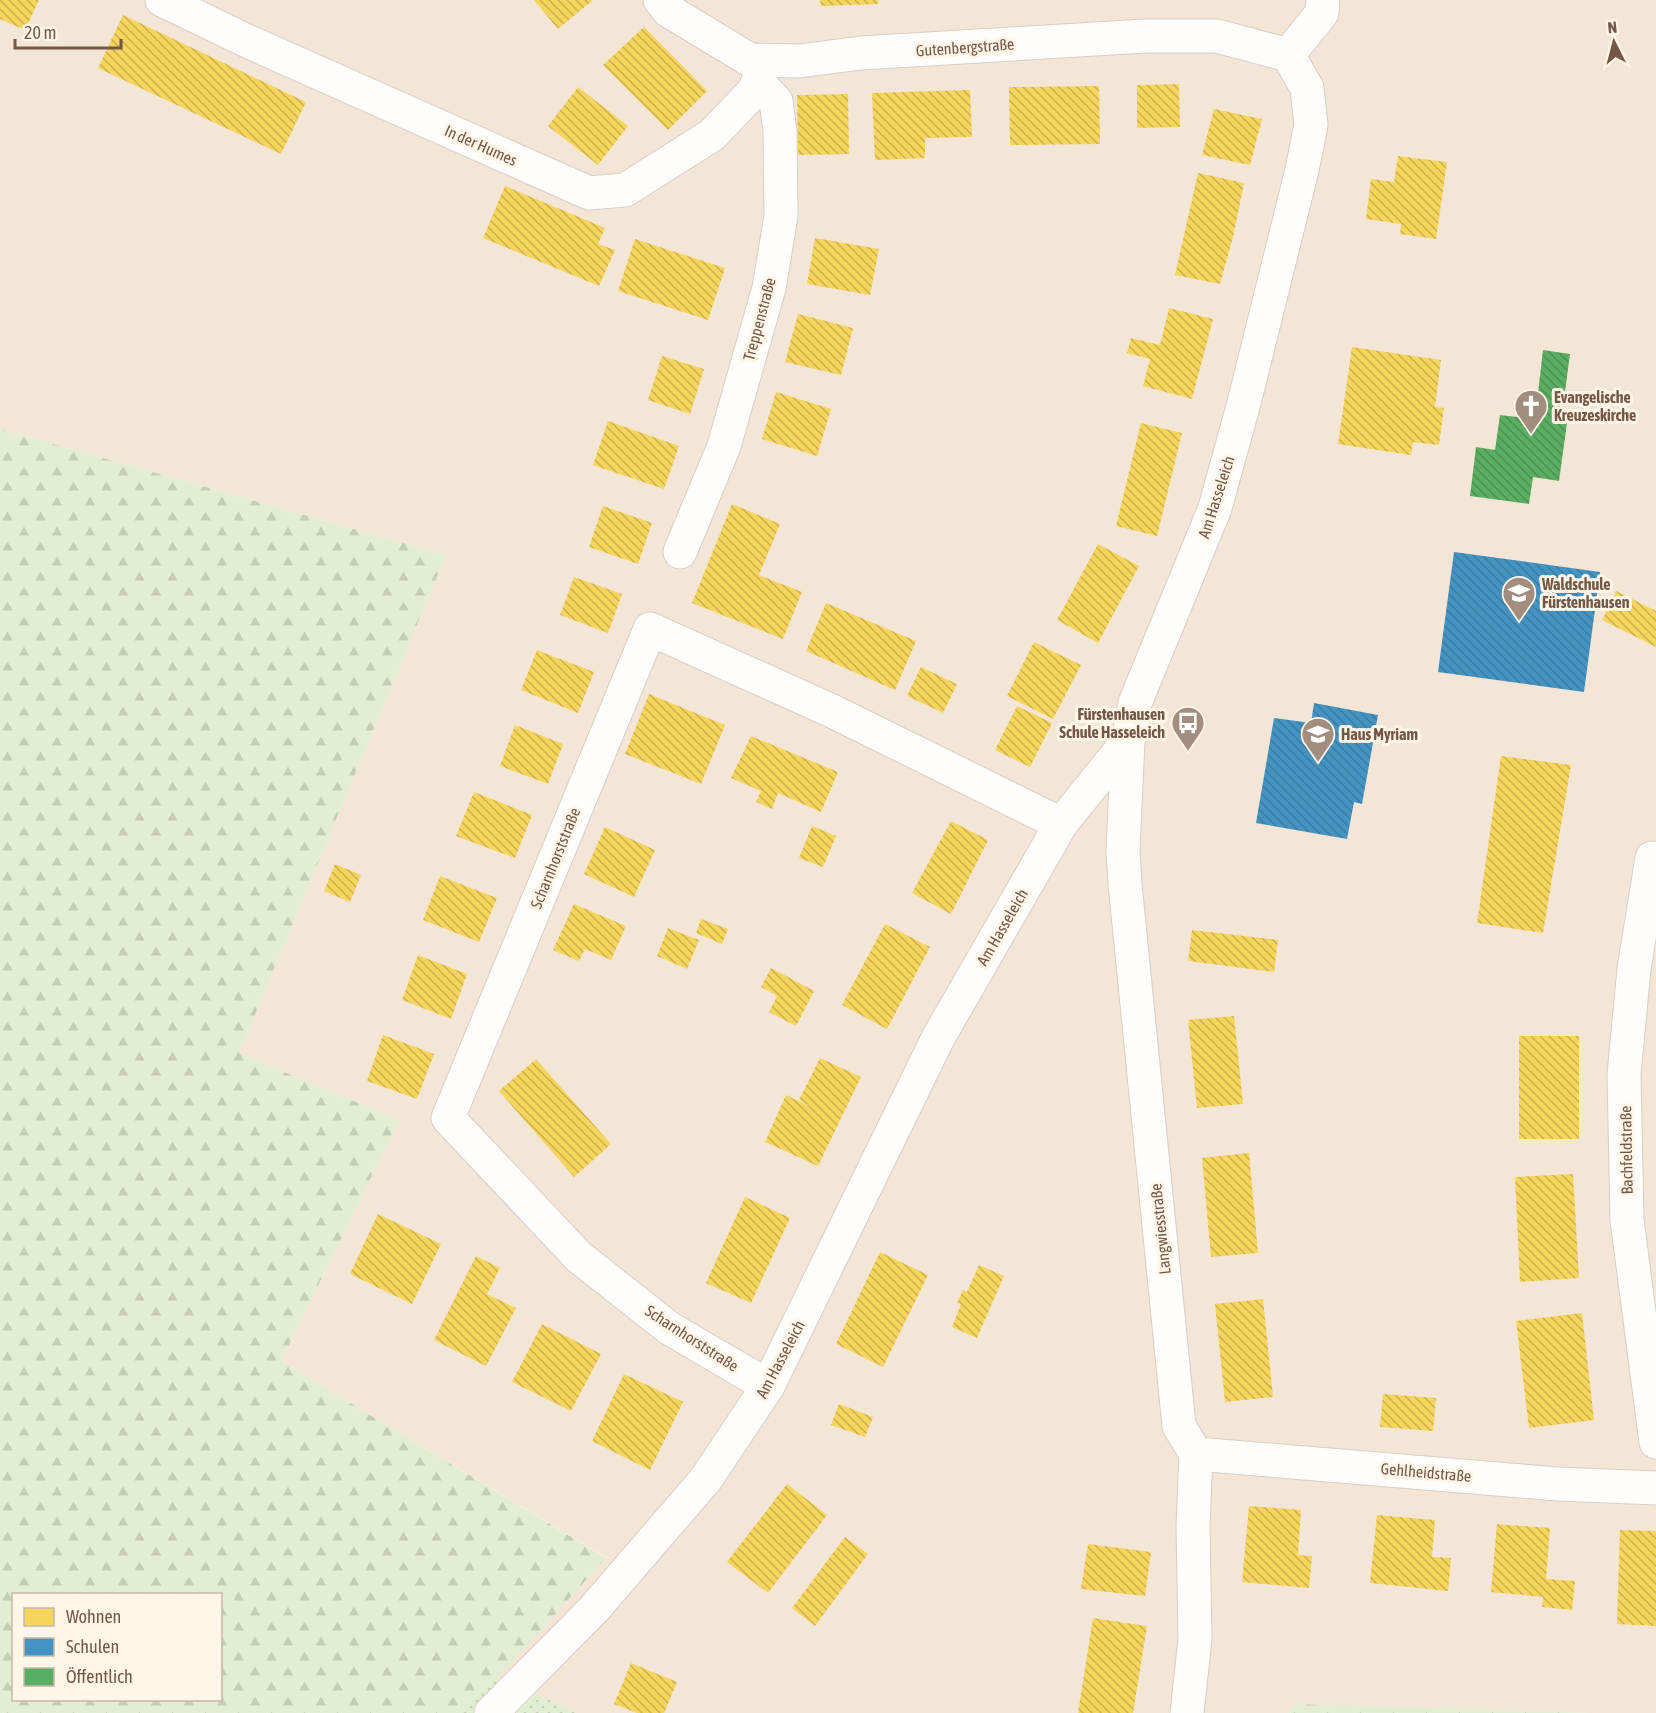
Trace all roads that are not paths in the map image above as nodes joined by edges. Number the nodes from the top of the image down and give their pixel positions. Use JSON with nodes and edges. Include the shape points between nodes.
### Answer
{"nodes":[{"id":1,"x":162,"y":0,"type":"edge"},
{"id":2,"x":660,"y":0,"type":"edge"},
{"id":3,"x":1323,"y":0,"type":"edge"},
{"id":4,"x":1288,"y":55,"type":"junction"},
{"id":5,"x":761,"y":71,"type":"junction"},
{"id":6,"x":680,"y":552,"type":"dead end"},
{"id":7,"x":1128,"y":741,"type":"junction"},
{"id":8,"x":1061,"y":824,"type":"junction"},
{"id":9,"x":1652,"y":858,"type":"dead end"},
{"id":10,"x":768,"y":1386,"type":"junction"},
{"id":11,"x":1656,"y":1442,"type":"edge"},
{"id":12,"x":1196,"y":1454,"type":"junction"},
{"id":13,"x":1656,"y":1488,"type":"edge"},
{"id":14,"x":491,"y":1713,"type":"edge"},
{"id":15,"x":1187,"y":1713,"type":"edge"}],
"edges":[{"from":1,"to":5,"type":"street","name":"In der Humes","via":[[590,193],[625,190],[712,135],[755,90]]},
{"from":2,"to":5,"type":"street","name":"Gutenbergstraße","via":[[669,11],[750,60]]},
{"from":3,"to":4,"type":"street","via":[[1322,13]]},
{"from":4,"to":5,"type":"street","name":"Gutenbergstraße","via":[[1217,36],[1145,36],[861,53],[799,61]]},
{"from":4,"to":7,"type":"street","name":"Am Hasseleich","via":[[1307,88],[1311,125],[1302,170],[1215,508],[1135,703]]},
{"from":5,"to":6,"type":"street","name":"Treppenstraße","via":[[776,100],[780,131],[781,216],[769,288],[724,446]]},
{"from":7,"to":8,"type":"street","name":"Am Hasseleich"},
{"from":7,"to":12,"type":"street","name":"Langwiesstraße","via":[[1125,884],[1179,1426]]},
{"from":8,"to":10,"type":"street","name":"Am Hasseleich","via":[[938,1038]]},
{"from":8,"to":10,"type":"street","name":"Scharnhorststraße","via":[[832,711],[650,629],[448,1118],[579,1257],[669,1328]]},
{"from":9,"to":11,"type":"street","name":"Bachfeldstraße","via":[[1634,969],[1624,1074],[1627,1220]]},
{"from":10,"to":14,"type":"street","name":"Am Hasseleich","via":[[698,1487],[594,1609]]},
{"from":12,"to":13,"type":"street","name":"Gehlheidstraße","via":[[1558,1484]]},
{"from":12,"to":15,"type":"street","via":[[1196,1639]]}]}
